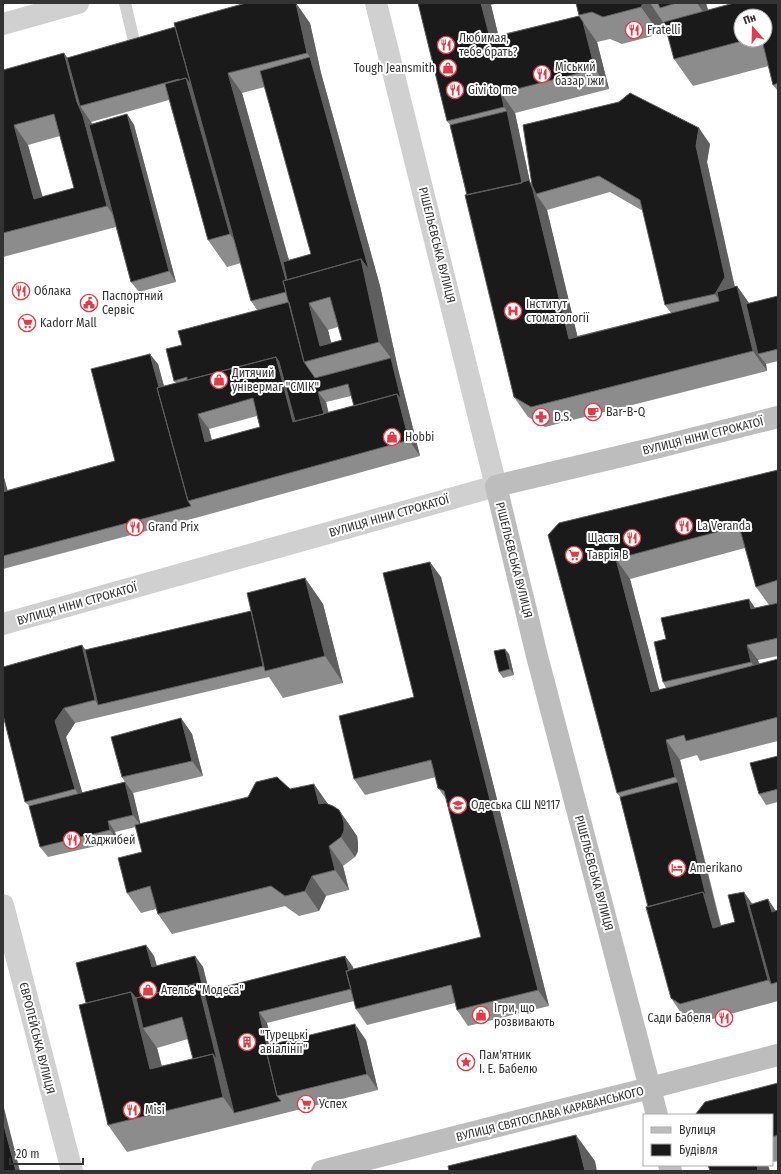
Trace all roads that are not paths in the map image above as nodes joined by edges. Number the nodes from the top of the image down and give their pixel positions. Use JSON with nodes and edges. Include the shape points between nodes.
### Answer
{"nodes":[{"id":1,"x":78,"y":3,"type":"edge"},
{"id":2,"x":124,"y":3,"type":"edge"},
{"id":3,"x":376,"y":3,"type":"edge"},
{"id":4,"x":3,"y":24,"type":"edge"},
{"id":5,"x":138,"y":56,"type":"edge"},
{"id":6,"x":778,"y":417,"type":"edge"},
{"id":7,"x":496,"y":486,"type":"junction"},
{"id":8,"x":3,"y":624,"type":"edge"},
{"id":9,"x":3,"y":905,"type":"edge"},
{"id":10,"x":778,"y":1054,"type":"edge"},
{"id":11,"x":650,"y":1088,"type":"junction"},
{"id":12,"x":657,"y":1114,"type":"edge"},
{"id":13,"x":72,"y":1171,"type":"edge"},
{"id":14,"x":322,"y":1171,"type":"edge"}],
"edges":[{"from":1,"to":4,"type":"street"},
{"from":2,"to":5,"type":"lane"},
{"from":3,"to":7,"type":"street","name":"РІШЕЛЬЄВСЬКА ВУЛИЦЯ"},
{"from":6,"to":7,"type":"main road","name":"ВУЛИЦЯ НІНИ СТРОКАТОЇ"},
{"from":7,"to":8,"type":"street","name":"ВУЛИЦЯ НІНИ СТРОКАТОЇ"},
{"from":7,"to":11,"type":"main road","name":"РІШЕЛЬЄВСЬКА ВУЛИЦЯ"},
{"from":9,"to":13,"type":"street","name":"ЄВРОПЕЙСЬКА ВУЛИЦЯ"},
{"from":10,"to":11,"type":"main road","name":"ВУЛИЦЯ СВЯТОСЛАВА КАРАВАНСЬКОГО"},
{"from":11,"to":12,"type":"main road","name":"РІШЕЛЬЄВСЬКА ВУЛИЦЯ"},
{"from":11,"to":14,"type":"main road","name":"ВУЛИЦЯ СВЯТОСЛАВА КАРАВАНСЬКОГО"}]}
